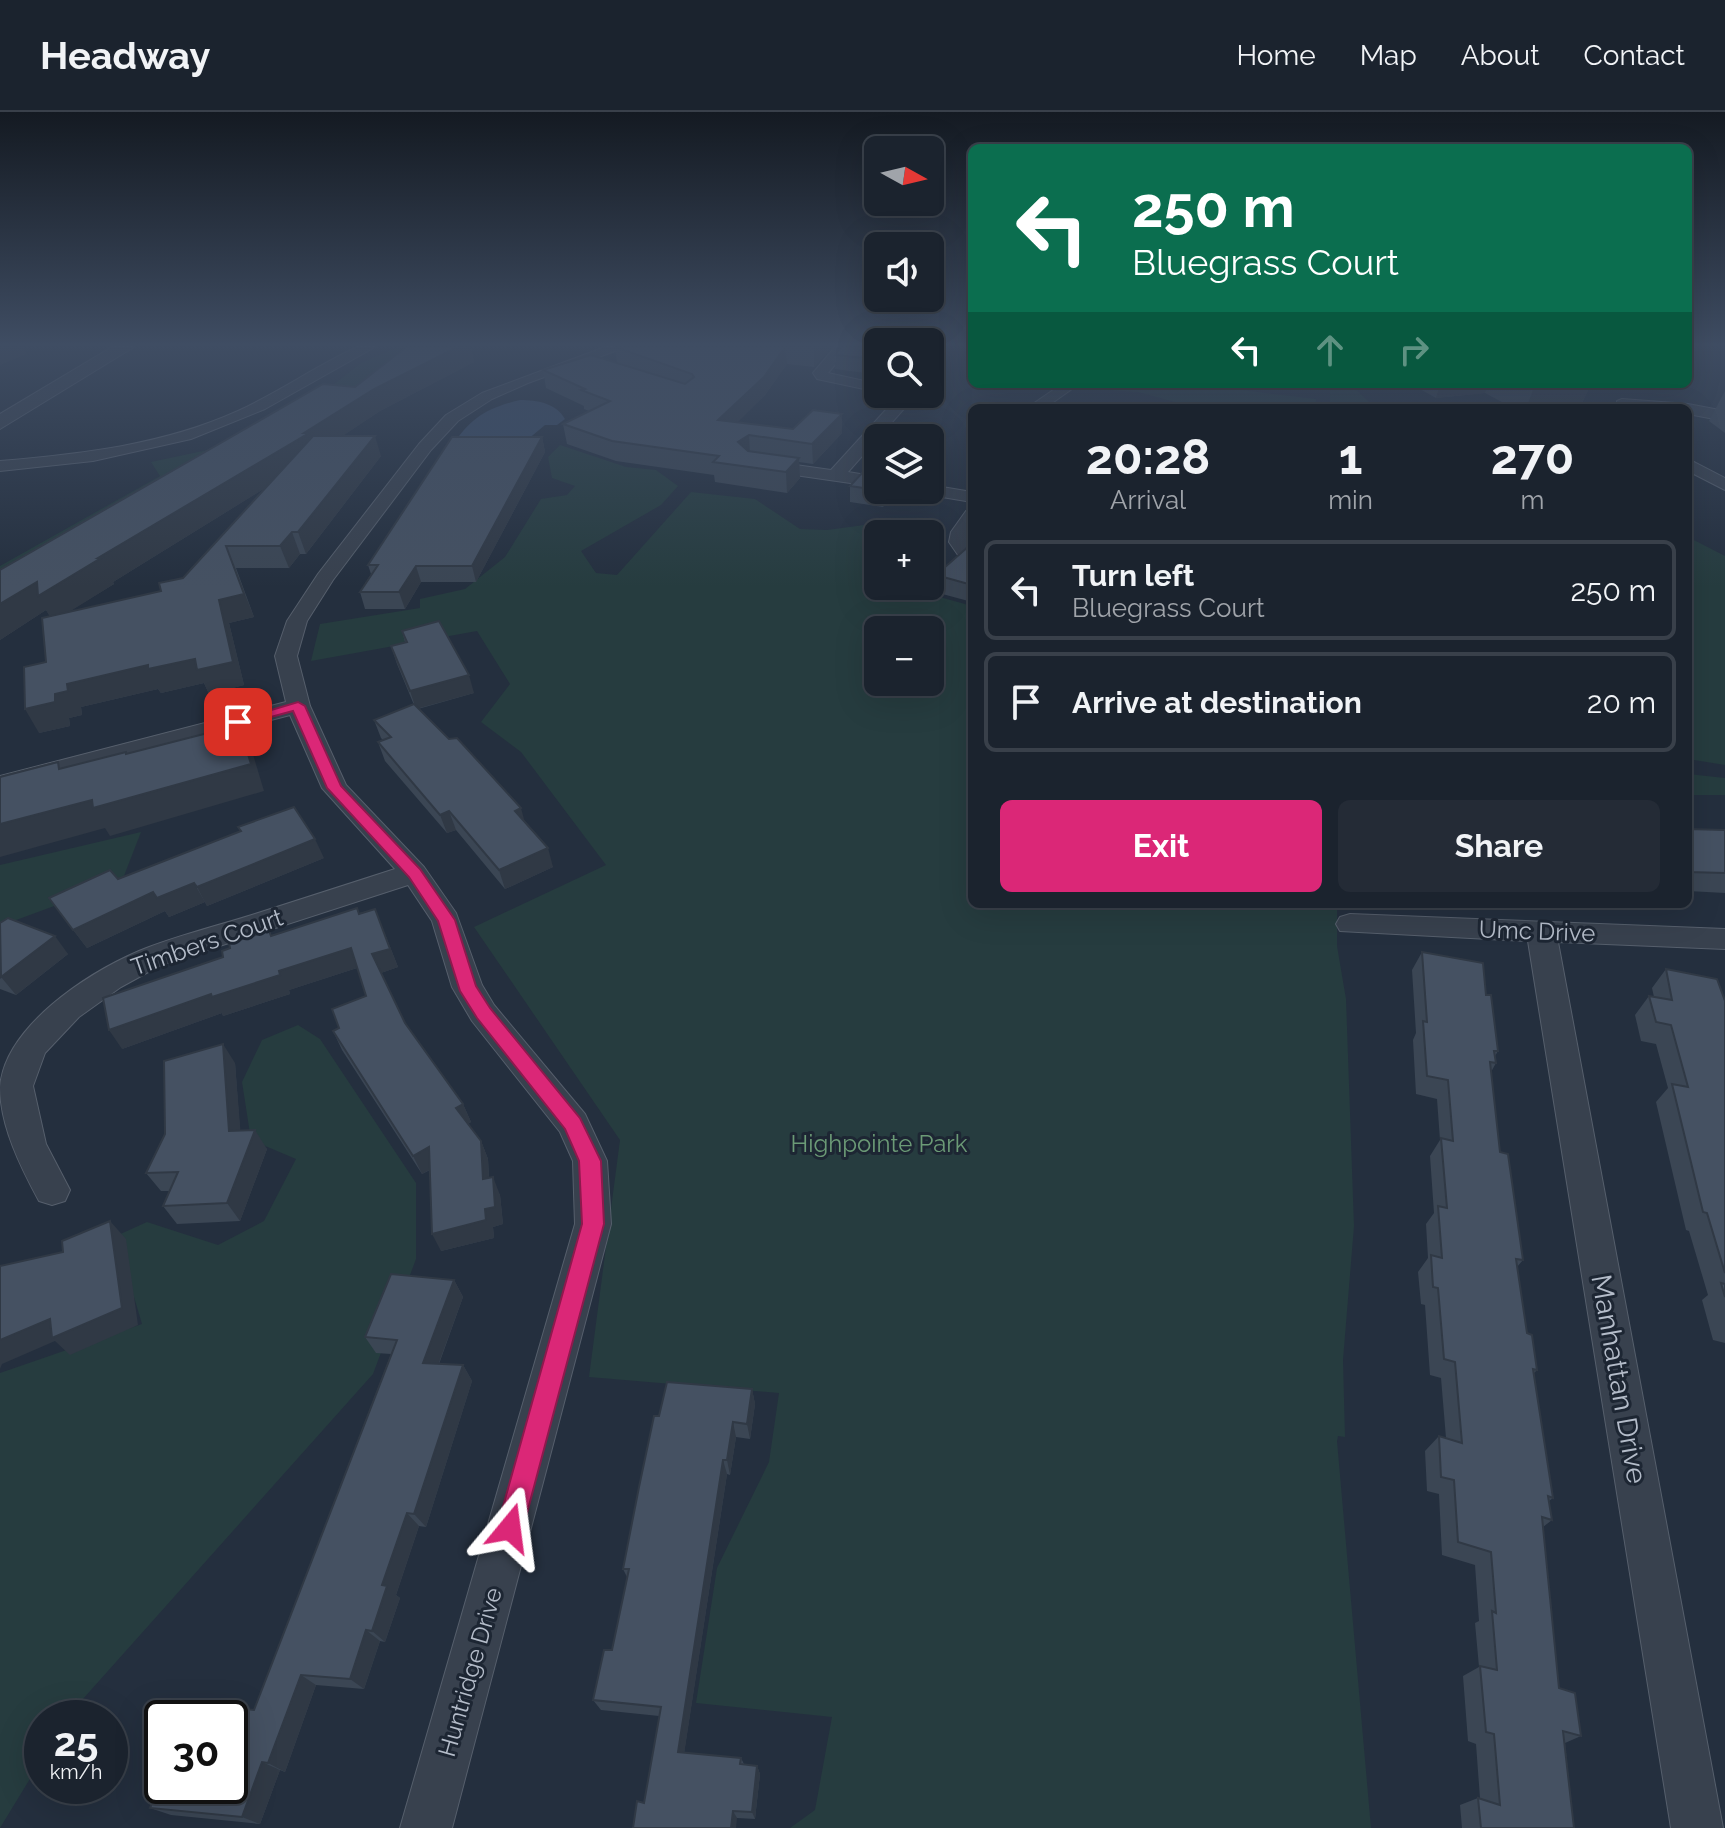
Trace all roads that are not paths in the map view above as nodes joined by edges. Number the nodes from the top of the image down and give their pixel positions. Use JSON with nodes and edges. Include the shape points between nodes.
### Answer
{"nodes":[{"id":1,"x":213,"y":427,"type":"edge"},
{"id":2,"x":444,"y":427,"type":"edge"},
{"id":3,"x":879,"y":427,"type":"edge"},
{"id":4,"x":0,"y":457,"type":"edge"},
{"id":5,"x":47,"y":462,"type":"junction"},
{"id":6,"x":750,"y":463,"type":"edge"},
{"id":7,"x":0,"y":466,"type":"edge"},
{"id":8,"x":1692,"y":466,"type":"edge"},
{"id":9,"x":836,"y":475,"type":"junction"},
{"id":10,"x":864,"y":480,"type":"edge"},
{"id":11,"x":1725,"y":485,"type":"edge"},
{"id":12,"x":944,"y":492,"type":"edge"},
{"id":13,"x":968,"y":496,"type":"edge"},
{"id":14,"x":968,"y":520,"type":"edge"},
{"id":15,"x":968,"y":553,"type":"edge"},
{"id":16,"x":298,"y":706,"type":"junction"},
{"id":17,"x":0,"y":784,"type":"edge"},
{"id":18,"x":414,"y":873,"type":"junction"},
{"id":19,"x":1350,"y":924,"type":"dead end"},
{"id":20,"x":1541,"y":931,"type":"junction"},
{"id":21,"x":1725,"y":939,"type":"edge"},
{"id":22,"x":52,"y":1190,"type":"dead end"},
{"id":23,"x":426,"y":1828,"type":"edge"},
{"id":24,"x":1697,"y":1828,"type":"edge"}],
"edges":[{"from":1,"to":5,"type":"street","via":[[138,448]]},
{"from":2,"to":16,"type":"street","name":"Huntridge Drive","via":[[297,621],[286,656]]},
{"from":3,"to":9,"type":"street"},
{"from":4,"to":5,"type":"street"},
{"from":5,"to":7,"type":"street"},
{"from":6,"to":9,"type":"street"},
{"from":8,"to":11,"type":"street"},
{"from":9,"to":10,"type":"street"},
{"from":12,"to":13,"type":"street"},
{"from":14,"to":15,"type":"street","via":[[957,542]]},
{"from":16,"to":17,"type":"street"},
{"from":16,"to":18,"type":"street","name":"Huntridge Drive","via":[[335,788]]},
{"from":18,"to":22,"type":"street","name":"Timbers Court","via":[[151,958],[79,998],[47,1029],[15,1087],[27,1147]]},
{"from":18,"to":23,"type":"street","name":"Huntridge Drive","via":[[446,920],[467,987],[483,1013],[573,1124],[590,1161],[593,1224]]},
{"from":19,"to":20,"type":"street","name":"Umc Drive"},
{"from":20,"to":21,"type":"street","name":"Umc Drive"},
{"from":20,"to":24,"type":"street","name":"Manhattan Drive"}]}
